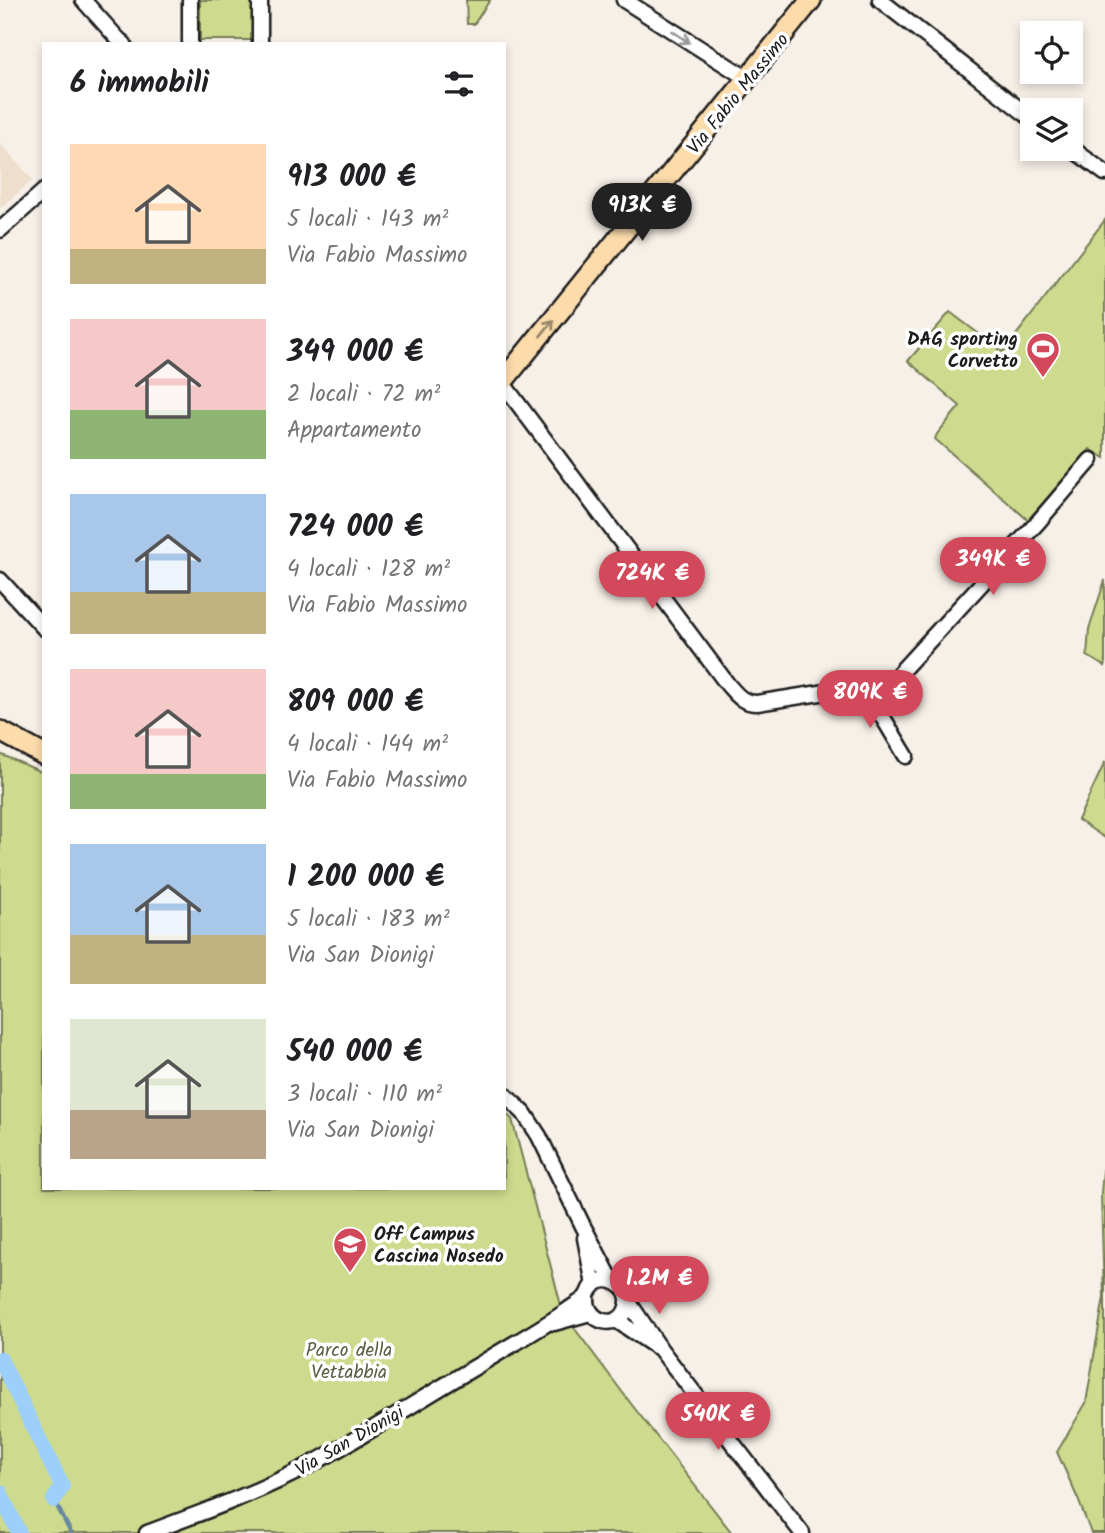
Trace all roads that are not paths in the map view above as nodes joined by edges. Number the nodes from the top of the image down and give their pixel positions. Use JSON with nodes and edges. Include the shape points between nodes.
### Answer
{"nodes":[{"id":1,"x":83,"y":0,"type":"edge"},
{"id":2,"x":190,"y":0,"type":"edge"},
{"id":3,"x":260,"y":0,"type":"edge"},
{"id":4,"x":624,"y":0,"type":"edge"},
{"id":5,"x":811,"y":0,"type":"edge"},
{"id":6,"x":880,"y":0,"type":"edge"},
{"id":7,"x":122,"y":42,"type":"edge"},
{"id":8,"x":190,"y":42,"type":"edge"},
{"id":9,"x":260,"y":42,"type":"edge"},
{"id":10,"x":748,"y":79,"type":"junction"},
{"id":11,"x":1020,"y":110,"type":"edge"},
{"id":12,"x":1083,"y":157,"type":"edge"},
{"id":13,"x":1105,"y":173,"type":"edge"},
{"id":14,"x":42,"y":193,"type":"edge"},
{"id":15,"x":0,"y":230,"type":"edge"},
{"id":16,"x":506,"y":380,"type":"edge"},
{"id":17,"x":506,"y":385,"type":"edge"},
{"id":18,"x":1091,"y":460,"type":"dead end"},
{"id":19,"x":0,"y":580,"type":"edge"},
{"id":20,"x":42,"y":626,"type":"edge"},
{"id":21,"x":864,"y":686,"type":"junction"},
{"id":22,"x":0,"y":731,"type":"edge"},
{"id":23,"x":42,"y":754,"type":"edge"},
{"id":24,"x":906,"y":757,"type":"dead end"},
{"id":25,"x":506,"y":1096,"type":"edge"},
{"id":26,"x":583,"y":1226,"type":"junction"},
{"id":27,"x":612,"y":1281,"type":"junction"},
{"id":28,"x":590,"y":1291,"type":"junction"},
{"id":29,"x":628,"y":1301,"type":"junction"},
{"id":30,"x":590,"y":1313,"type":"junction"},
{"id":31,"x":616,"y":1320,"type":"junction"},
{"id":32,"x":542,"y":1326,"type":"junction"},
{"id":33,"x":662,"y":1350,"type":"junction"},
{"id":34,"x":147,"y":1533,"type":"edge"},
{"id":35,"x":802,"y":1533,"type":"edge"}],
"edges":[{"from":1,"to":7,"type":"street"},
{"from":2,"to":8,"type":"street"},
{"from":3,"to":9,"type":"street"},
{"from":4,"to":10,"type":"street","one_way":true},
{"from":5,"to":10,"type":"main road","name":"Via Fabio Massimo"},
{"from":6,"to":11,"type":"street"},
{"from":16,"to":10,"type":"main road","name":"Via Fabio Massimo","one_way":true},
{"from":12,"to":13,"type":"street"},
{"from":14,"to":15,"type":"street"},
{"from":17,"to":21,"type":"street","name":"Via Fabio Massimo","via":[[739,699],[757,703]]},
{"from":18,"to":21,"type":"street","name":"Via Fabio Massimo","via":[[894,679]]},
{"from":19,"to":20,"type":"street"},
{"from":21,"to":24,"type":"street"},
{"from":22,"to":23,"type":"main road"},
{"from":25,"to":26,"type":"street","via":[[539,1136]]},
{"from":26,"to":27,"type":"street"},
{"from":26,"to":28,"type":"street"},
{"from":27,"to":28,"type":"street","name":"Via San Dionigi","via":[[602,1281]]},
{"from":27,"to":29,"type":"street","via":[[624,1289]]},
{"from":28,"to":30,"type":"street"},
{"from":28,"to":32,"type":"street","name":"Via San Dionigi"},
{"from":29,"to":31,"type":"street"},
{"from":29,"to":33,"type":"street"},
{"from":30,"to":31,"type":"street","via":[[602,1321]]},
{"from":30,"to":32,"type":"street","name":"Via San Dionigi"},
{"from":31,"to":33,"type":"street"},
{"from":32,"to":34,"type":"street","name":"Via San Dionigi","via":[[308,1466],[239,1499]]},
{"from":33,"to":35,"type":"street"}]}
